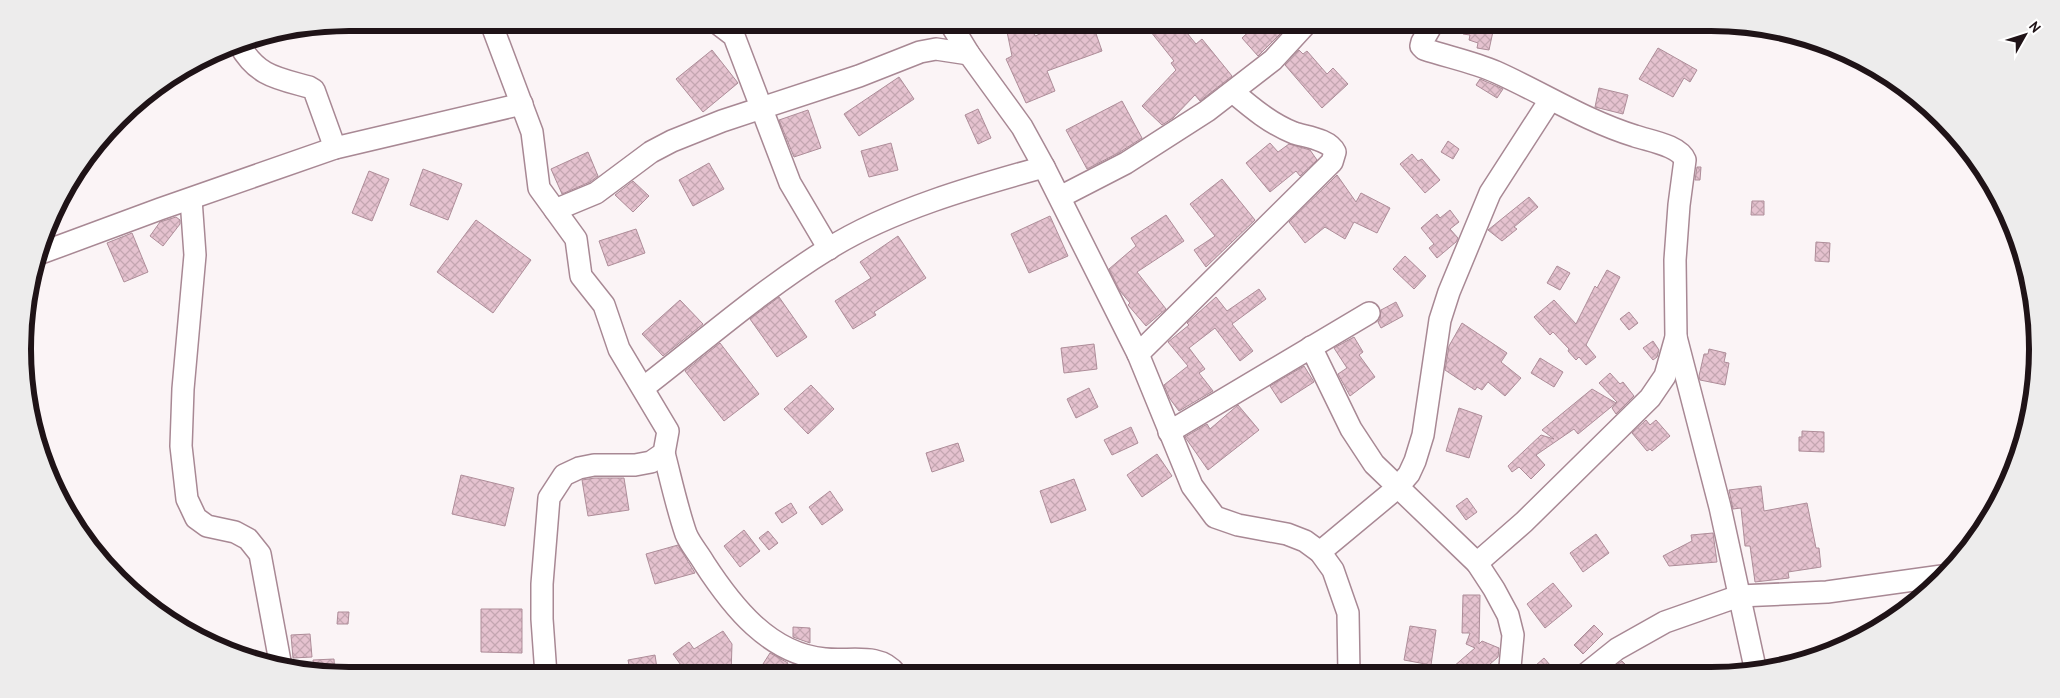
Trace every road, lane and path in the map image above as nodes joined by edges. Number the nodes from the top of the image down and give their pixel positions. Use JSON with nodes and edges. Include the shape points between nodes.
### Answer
{"nodes":[{"id":1,"x":494,"y":31,"type":"edge"},
{"id":2,"x":728,"y":31,"type":"edge"},
{"id":3,"x":955,"y":31,"type":"edge"},
{"id":4,"x":1299,"y":31,"type":"edge"},
{"id":5,"x":1428,"y":31,"type":"edge"},
{"id":6,"x":243,"y":49,"type":"edge"},
{"id":7,"x":969,"y":54,"type":"junction"},
{"id":8,"x":1233,"y":92,"type":"junction"},
{"id":9,"x":1550,"y":100,"type":"junction"},
{"id":10,"x":522,"y":104,"type":"junction"},
{"id":11,"x":761,"y":109,"type":"junction"},
{"id":12,"x":335,"y":148,"type":"junction"},
{"id":13,"x":1044,"y":167,"type":"junction"},
{"id":14,"x":1060,"y":197,"type":"junction"},
{"id":15,"x":191,"y":199,"type":"junction"},
{"id":16,"x":555,"y":210,"type":"junction"},
{"id":17,"x":829,"y":248,"type":"junction"},
{"id":18,"x":47,"y":251,"type":"edge"},
{"id":19,"x":1369,"y":314,"type":"dead end"},
{"id":20,"x":1676,"y":337,"type":"junction"},
{"id":21,"x":1311,"y":347,"type":"junction"},
{"id":22,"x":1138,"y":354,"type":"junction"},
{"id":23,"x":643,"y":388,"type":"junction"},
{"id":24,"x":1169,"y":432,"type":"junction"},
{"id":25,"x":664,"y":453,"type":"junction"},
{"id":26,"x":1397,"y":488,"type":"junction"},
{"id":27,"x":1320,"y":552,"type":"junction"},
{"id":28,"x":1477,"y":563,"type":"junction"},
{"id":29,"x":1932,"y":577,"type":"edge"},
{"id":30,"x":1739,"y":596,"type":"junction"},
{"id":31,"x":280,"y":659,"type":"edge"},
{"id":32,"x":1754,"y":664,"type":"edge"},
{"id":33,"x":545,"y":667,"type":"edge"},
{"id":34,"x":888,"y":667,"type":"edge"},
{"id":35,"x":1349,"y":667,"type":"edge"},
{"id":36,"x":1510,"y":667,"type":"edge"},
{"id":37,"x":1594,"y":667,"type":"edge"}],
"edges":[{"from":1,"to":10,"type":"street"},
{"from":2,"to":11,"type":"street","via":[[734,36]]},
{"from":3,"to":7,"type":"street"},
{"from":4,"to":8,"type":"street","via":[[1273,60]]},
{"from":5,"to":9,"type":"street","via":[[1421,46],[1424,49],[1496,72]]},
{"from":6,"to":12,"type":"street","via":[[255,67],[268,76],[314,90]]},
{"from":7,"to":11,"type":"street","via":[[936,49],[920,52]]},
{"from":7,"to":13,"type":"street","via":[[1022,128]]},
{"from":8,"to":14,"type":"street","via":[[1164,140]]},
{"from":8,"to":22,"type":"street","via":[[1261,116],[1331,146],[1335,156]]},
{"from":9,"to":20,"type":"street","via":[[1683,155],[1675,260]]},
{"from":9,"to":26,"type":"street","via":[[1490,192],[1463,255],[1440,320],[1423,435],[1412,468]]},
{"from":10,"to":12,"type":"street"},
{"from":10,"to":16,"type":"street","via":[[532,132],[539,188]]},
{"from":11,"to":16,"type":"street","via":[[722,120],[672,141],[651,152],[596,193]]},
{"from":11,"to":17,"type":"street","via":[[790,182]]},
{"from":12,"to":15,"type":"street"},
{"from":13,"to":14,"type":"street"},
{"from":13,"to":17,"type":"street","via":[[917,208],[869,227]]},
{"from":14,"to":22,"type":"street"},
{"from":15,"to":18,"type":"street"},
{"from":15,"to":31,"type":"street","via":[[195,255],[181,446],[187,499],[196,518],[208,526],[235,532],[248,539],[260,554]]},
{"from":16,"to":23,"type":"street","via":[[576,239],[581,276],[604,305],[619,350]]},
{"from":17,"to":23,"type":"street"},
{"from":19,"to":21,"type":"street"},
{"from":20,"to":28,"type":"street","via":[[1665,376],[1650,398],[1524,522]]},
{"from":20,"to":30,"type":"street","via":[[1720,507]]},
{"from":21,"to":24,"type":"street"},
{"from":21,"to":26,"type":"street","via":[[1351,429],[1374,464]]},
{"from":22,"to":24,"type":"street"},
{"from":23,"to":25,"type":"street","via":[[668,430]]},
{"from":24,"to":27,"type":"street","via":[[1192,486],[1215,517],[1238,525],[1287,534]]},
{"from":25,"to":33,"type":"street","via":[[651,462],[635,465],[578,468],[564,475],[549,498],[542,592]]},
{"from":25,"to":34,"type":"street","via":[[687,535],[726,596],[752,624],[779,644],[800,654],[825,659],[883,662]]},
{"from":26,"to":27,"type":"street"},
{"from":26,"to":28,"type":"street"},
{"from":27,"to":35,"type":"street","via":[[1333,570],[1348,614]]},
{"from":28,"to":36,"type":"street","via":[[1508,615],[1513,635]]},
{"from":29,"to":30,"type":"street","via":[[1827,592]]},
{"from":30,"to":32,"type":"street"},
{"from":30,"to":37,"type":"street","via":[[1664,622],[1617,649]]}]}
